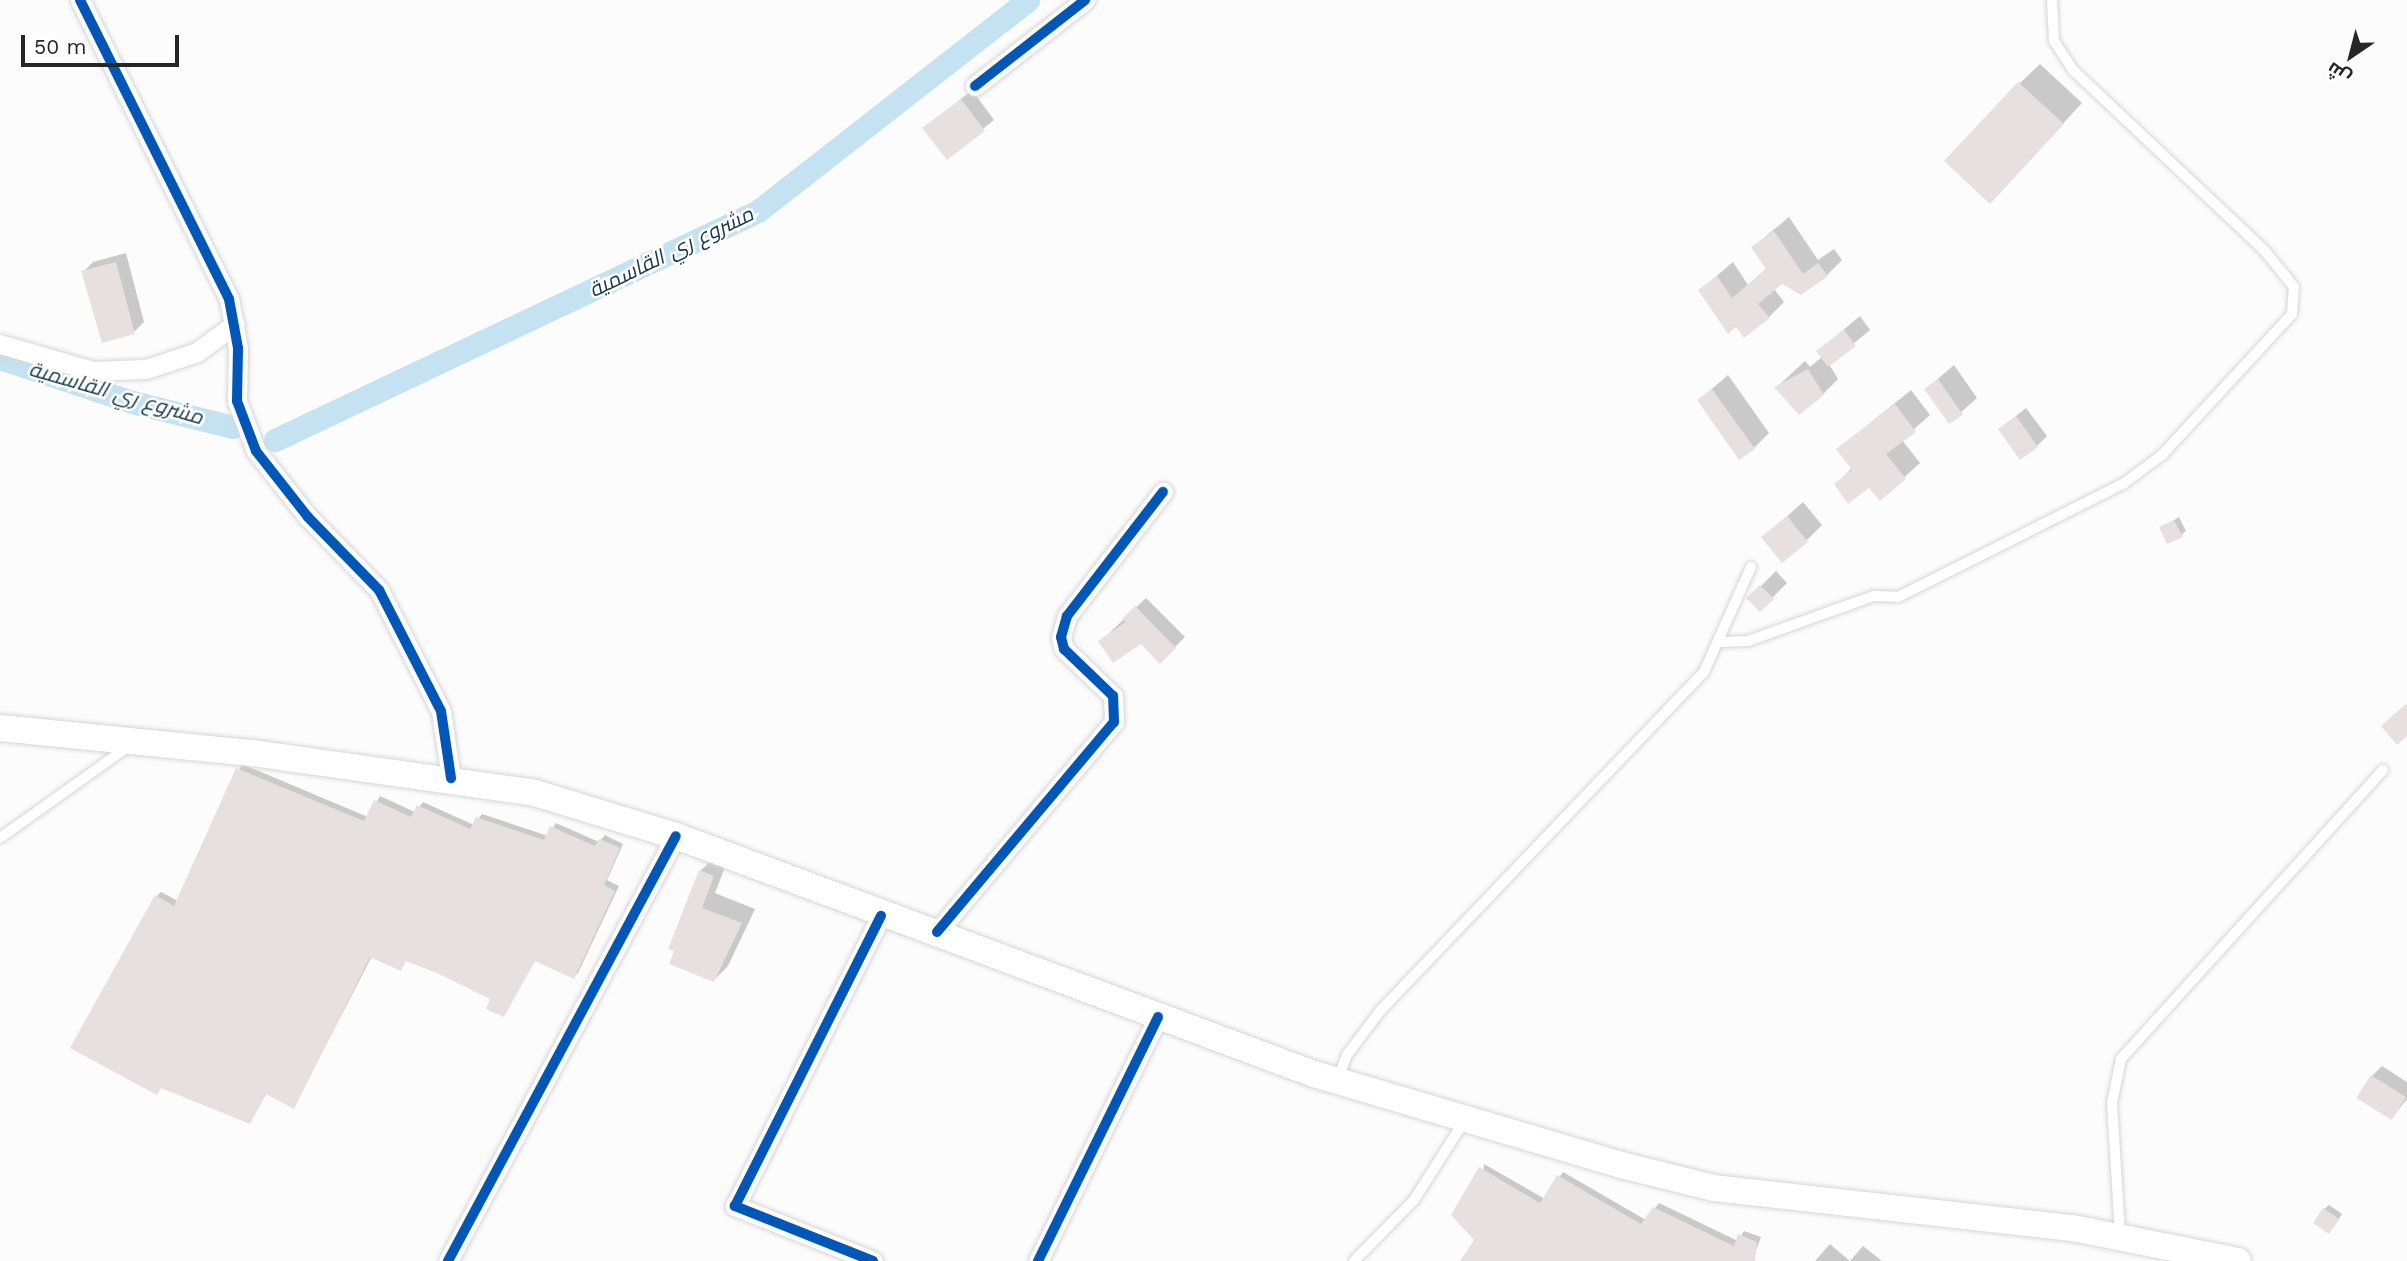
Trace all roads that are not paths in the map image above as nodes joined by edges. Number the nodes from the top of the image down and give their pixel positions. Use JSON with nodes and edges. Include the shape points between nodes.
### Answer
{"nodes":[{"id":1,"x":80,"y":0,"type":"edge"},
{"id":2,"x":1085,"y":0,"type":"edge"},
{"id":3,"x":2052,"y":0,"type":"edge"},
{"id":4,"x":975,"y":86,"type":"dead end"},
{"id":5,"x":236,"y":324,"type":"junction"},
{"id":6,"x":0,"y":344,"type":"edge"},
{"id":7,"x":1163,"y":492,"type":"dead end"},
{"id":8,"x":1751,"y":567,"type":"dead end"},
{"id":9,"x":1721,"y":642,"type":"junction"},
{"id":10,"x":0,"y":729,"type":"edge"},
{"id":11,"x":132,"y":743,"type":"junction"},
{"id":12,"x":2383,"y":770,"type":"dead end"},
{"id":13,"x":451,"y":778,"type":"junction"},
{"id":14,"x":676,"y":836,"type":"junction"},
{"id":15,"x":0,"y":838,"type":"edge"},
{"id":16,"x":881,"y":916,"type":"junction"},
{"id":17,"x":937,"y":932,"type":"junction"},
{"id":18,"x":1158,"y":1017,"type":"junction"},
{"id":19,"x":1337,"y":1081,"type":"junction"},
{"id":20,"x":1465,"y":1120,"type":"junction"},
{"id":21,"x":2120,"y":1236,"type":"junction"},
{"id":22,"x":448,"y":1261,"type":"edge"},
{"id":23,"x":873,"y":1261,"type":"edge"},
{"id":24,"x":1038,"y":1261,"type":"edge"},
{"id":25,"x":1354,"y":1261,"type":"edge"},
{"id":26,"x":2238,"y":1261,"type":"edge"}],
"edges":[{"from":1,"to":5,"type":"street"},
{"from":2,"to":4,"type":"street"},
{"from":3,"to":9,"type":"lane","via":[[2054,41],[2073,70],[2264,250],[2294,287],[2292,314],[2162,455],[2123,484],[1898,597],[1874,596],[1748,641]]},
{"from":5,"to":6,"type":"street","via":[[197,352],[146,369],[93,371]]},
{"from":5,"to":13,"type":"street","via":[[237,401],[256,451],[307,517],[379,590],[441,711]]},
{"from":7,"to":17,"type":"street","via":[[1068,616],[1061,637],[1064,649],[1113,696],[1114,722]]},
{"from":8,"to":9,"type":"lane","via":[[1733,598]]},
{"from":9,"to":19,"type":"lane","via":[[1704,671],[1380,1011],[1347,1055]]},
{"from":10,"to":11,"type":"main road"},
{"from":11,"to":13,"type":"main road"},
{"from":11,"to":15,"type":"lane"},
{"from":12,"to":21,"type":"lane","via":[[2121,1059],[2112,1103]]},
{"from":13,"to":14,"type":"main road","via":[[535,793]]},
{"from":14,"to":16,"type":"main road"},
{"from":14,"to":22,"type":"street"},
{"from":16,"to":17,"type":"main road"},
{"from":16,"to":23,"type":"street","via":[[735,1206]]},
{"from":17,"to":18,"type":"main road"},
{"from":18,"to":19,"type":"main road"},
{"from":18,"to":24,"type":"street"},
{"from":19,"to":20,"type":"main road"},
{"from":20,"to":21,"type":"main road","via":[[1714,1188]]},
{"from":20,"to":25,"type":"lane","via":[[1414,1200]]},
{"from":21,"to":26,"type":"main road"}]}
